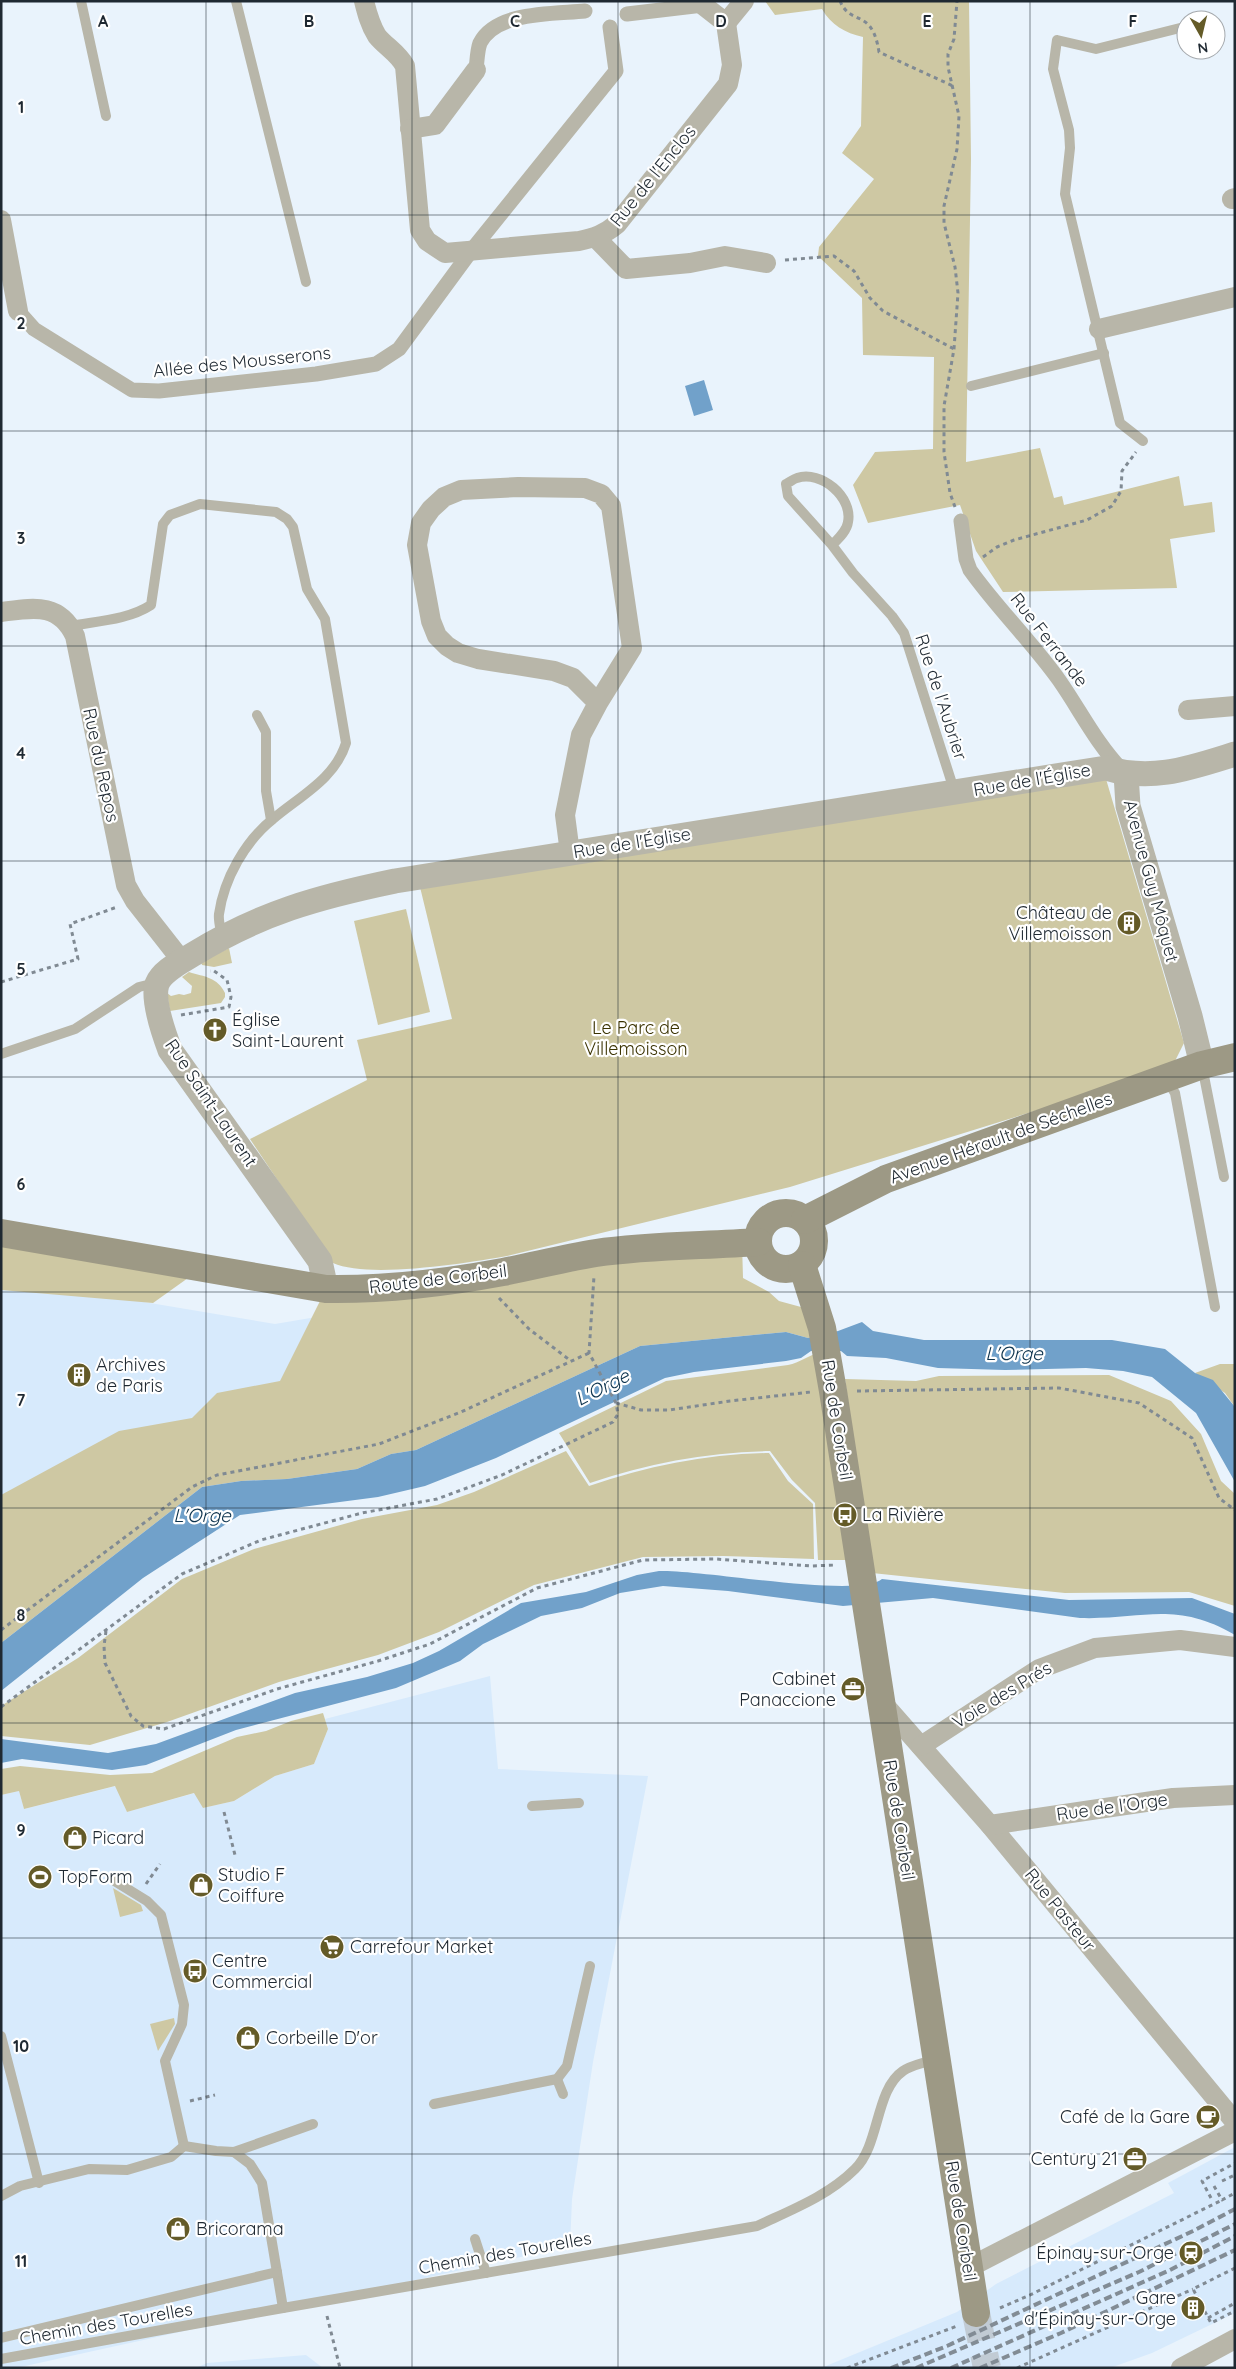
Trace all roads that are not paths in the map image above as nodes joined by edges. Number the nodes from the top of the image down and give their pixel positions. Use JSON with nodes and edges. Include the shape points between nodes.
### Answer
{"nodes":[{"id":1,"x":81,"y":1,"type":"edge"},
{"id":2,"x":236,"y":1,"type":"edge"},
{"id":3,"x":364,"y":1,"type":"edge"},
{"id":4,"x":744,"y":1,"type":"edge"},
{"id":5,"x":705,"y":3,"type":"edge"},
{"id":6,"x":584,"y":11,"type":"dead end"},
{"id":7,"x":628,"y":14,"type":"dead end"},
{"id":8,"x":726,"y":23,"type":"junction"},
{"id":9,"x":610,"y":27,"type":"dead end"},
{"id":10,"x":1176,"y":29,"type":"edge"},
{"id":11,"x":476,"y":70,"type":"joint"},
{"id":12,"x":106,"y":116,"type":"dead end"},
{"id":13,"x":410,"y":129,"type":"junction"},
{"id":14,"x":1,"y":220,"type":"edge"},
{"id":15,"x":596,"y":238,"type":"junction"},
{"id":16,"x":471,"y":251,"type":"junction"},
{"id":17,"x":766,"y":263,"type":"road end"},
{"id":18,"x":306,"y":282,"type":"dead end"},
{"id":19,"x":8,"y":291,"type":"edge"},
{"id":20,"x":1235,"y":297,"type":"edge"},
{"id":21,"x":18,"y":311,"type":"joint"},
{"id":22,"x":1099,"y":329,"type":"junction"},
{"id":23,"x":1104,"y":353,"type":"junction"},
{"id":24,"x":971,"y":386,"type":"dead end"},
{"id":25,"x":1143,"y":441,"type":"road end"},
{"id":26,"x":961,"y":521,"type":"road end"},
{"id":27,"x":832,"y":545,"type":"junction"},
{"id":28,"x":1,"y":612,"type":"edge"},
{"id":29,"x":70,"y":626,"type":"junction"},
{"id":30,"x":598,"y":703,"type":"junction"},
{"id":31,"x":1234,"y":709,"type":"edge"},
{"id":32,"x":1188,"y":710,"type":"dead end"},
{"id":33,"x":257,"y":715,"type":"dead end"},
{"id":34,"x":1235,"y":754,"type":"edge"},
{"id":35,"x":1126,"y":774,"type":"junction"},
{"id":36,"x":955,"y":793,"type":"junction"},
{"id":37,"x":271,"y":820,"type":"junction"},
{"id":38,"x":570,"y":853,"type":"junction"},
{"id":39,"x":222,"y":937,"type":"junction"},
{"id":40,"x":185,"y":959,"type":"junction"},
{"id":41,"x":158,"y":982,"type":"junction"},
{"id":42,"x":1,"y":1054,"type":"edge"},
{"id":43,"x":1235,"y":1056,"type":"edge"},
{"id":44,"x":1202,"y":1065,"type":"junction"},
{"id":45,"x":1166,"y":1078,"type":"junction"},
{"id":46,"x":1224,"y":1177,"type":"dead end"},
{"id":47,"x":805,"y":1220,"type":"junction"},
{"id":48,"x":1,"y":1233,"type":"edge"},
{"id":49,"x":758,"y":1242,"type":"junction"},
{"id":50,"x":802,"y":1265,"type":"junction"},
{"id":51,"x":326,"y":1289,"type":"junction"},
{"id":52,"x":1215,"y":1307,"type":"dead end"},
{"id":53,"x":1235,"y":1647,"type":"edge"},
{"id":54,"x":881,"y":1701,"type":"junction"},
{"id":55,"x":921,"y":1746,"type":"junction"},
{"id":56,"x":1235,"y":1796,"type":"edge"},
{"id":57,"x":579,"y":1803,"type":"dead end"},
{"id":58,"x":532,"y":1806,"type":"dead end"},
{"id":59,"x":990,"y":1825,"type":"junction"},
{"id":60,"x":113,"y":1880,"type":"dead end"},
{"id":61,"x":590,"y":1966,"type":"dead end"},
{"id":62,"x":1,"y":2036,"type":"edge"},
{"id":63,"x":937,"y":2058,"type":"junction"},
{"id":64,"x":556,"y":2079,"type":"junction"},
{"id":65,"x":563,"y":2094,"type":"dead end"},
{"id":66,"x":434,"y":2104,"type":"dead end"},
{"id":67,"x":1235,"y":2122,"type":"edge"},
{"id":68,"x":313,"y":2124,"type":"dead end"},
{"id":69,"x":1235,"y":2131,"type":"edge"},
{"id":70,"x":184,"y":2146,"type":"junction"},
{"id":71,"x":234,"y":2152,"type":"junction"},
{"id":72,"x":39,"y":2183,"type":"junction"},
{"id":73,"x":1,"y":2196,"type":"edge"},
{"id":74,"x":475,"y":2239,"type":"dead end"},
{"id":75,"x":968,"y":2268,"type":"junction"},
{"id":76,"x":277,"y":2272,"type":"junction"},
{"id":77,"x":486,"y":2273,"type":"junction"},
{"id":78,"x":283,"y":2308,"type":"junction"},
{"id":79,"x":977,"y":2316,"type":"tunnel mouth"},
{"id":80,"x":1,"y":2338,"type":"edge"},
{"id":81,"x":1235,"y":2339,"type":"edge"},
{"id":82,"x":1,"y":2359,"type":"edge"},
{"id":83,"x":1181,"y":2368,"type":"edge"}],
"edges":[{"from":1,"to":12,"type":"lane"},
{"from":2,"to":18,"type":"lane"},
{"from":3,"to":13,"type":"street","name":"Rue de l'Enclos","via":[[370,24],[405,66]]},
{"from":4,"to":8,"type":"street"},
{"from":5,"to":7,"type":"street"},
{"from":5,"to":8,"type":"street"},
{"from":6,"to":11,"type":"street","via":[[514,18],[499,23],[480,43]]},
{"from":8,"to":15,"type":"street","name":"Rue de l'Enclos","via":[[732,65],[728,84],[617,224]]},
{"from":9,"to":16,"type":"street","via":[[616,71]]},
{"from":10,"to":22,"type":"lane","via":[[1096,49],[1058,40],[1053,70],[1069,130],[1070,148],[1065,194]]},
{"from":11,"to":13,"type":"street","via":[[435,125]]},
{"from":13,"to":16,"type":"street","name":"Rue de l'Enclos","via":[[420,230],[426,242],[445,253]]},
{"from":14,"to":19,"type":"street"},
{"from":15,"to":16,"type":"street","name":"Rue de l'Enclos"},
{"from":15,"to":17,"type":"street","via":[[626,269],[725,256]]},
{"from":16,"to":21,"type":"street","name":"Allée des Mousserons","via":[[399,349],[376,364],[316,374],[168,390],[132,390],[34,329]]},
{"from":19,"to":21,"type":"street"},
{"from":20,"to":22,"type":"street"},
{"from":22,"to":23,"type":"lane"},
{"from":23,"to":24,"type":"lane"},
{"from":23,"to":25,"type":"lane","via":[[1120,423]]},
{"from":26,"to":35,"type":"street","name":"Rue Ferrande","via":[[970,570],[1060,680],[1105,752]]},
{"from":27,"to":27,"type":"lane","name":"Rue de l'Aubrier","via":[[848,523],[847,505],[840,493],[830,484],[814,478],[797,478],[786,484],[788,496]]},
{"from":27,"to":36,"type":"lane","name":"Rue de l'Aubrier","via":[[904,633]]},
{"from":28,"to":29,"type":"street","via":[[40,608],[52,612]]},
{"from":29,"to":37,"type":"lane","via":[[118,618],[150,605],[162,524],[170,515],[200,504],[276,512],[288,519],[293,526],[307,590],[325,619],[346,743],[334,770]]},
{"from":29,"to":40,"type":"street","name":"Rue du Repos","via":[[75,636],[126,886]]},
{"from":30,"to":30,"type":"street","via":[[632,648],[611,506],[601,494],[585,488],[461,490],[444,497],[421,523],[417,545],[431,622],[437,636],[458,653],[554,671],[573,678]]},
{"from":30,"to":38,"type":"street","via":[[581,735],[564,815]]},
{"from":31,"to":32,"type":"street"},
{"from":33,"to":37,"type":"lane","via":[[266,732],[266,791]]},
{"from":34,"to":35,"type":"street","name":"Avenue Guy Môquet","via":[[1159,774]]},
{"from":35,"to":36,"type":"street","name":"Rue de l'Église","via":[[1106,768]]},
{"from":35,"to":44,"type":"street","name":"Avenue Guy Môquet","via":[[1128,806]]},
{"from":36,"to":38,"type":"street","name":"Rue de l'Église"},
{"from":37,"to":39,"type":"lane","via":[[244,851],[233,872],[218,916]]},
{"from":38,"to":39,"type":"street","name":"Rue de l'Église","via":[[353,890],[258,919]]},
{"from":39,"to":40,"type":"street","name":"Rue de l'Église"},
{"from":40,"to":41,"type":"street","name":"Rue de l'Église"},
{"from":41,"to":42,"type":"lane","via":[[139,987],[75,1029]]},
{"from":41,"to":51,"type":"street","name":"Rue Saint-Laurent","via":[[156,993],[160,1018],[170,1050],[320,1261]]},
{"from":43,"to":44,"type":"main road","name":"Avenue Hérault de Séchelles"},
{"from":44,"to":45,"type":"main road","name":"Avenue Hérault de Séchelles"},
{"from":44,"to":46,"type":"lane"},
{"from":45,"to":47,"type":"main road","name":"Avenue Hérault de Séchelles","via":[[886,1179]]},
{"from":45,"to":52,"type":"lane","via":[[1175,1093]]},
{"from":47,"to":49,"type":"main road","via":[[790,1213],[774,1216],[762,1226]]},
{"from":47,"to":50,"type":"main road","via":[[814,1242],[809,1258]]},
{"from":48,"to":51,"type":"main road","name":"Route de Corbeil"},
{"from":49,"to":50,"type":"main road","via":[[762,1256],[773,1265],[788,1269]]},
{"from":49,"to":51,"type":"main road","name":"Route de Corbeil","via":[[669,1245],[595,1253],[414,1286]]},
{"from":50,"to":54,"type":"main road","name":"Rue de Corbeil","via":[[822,1328]]},
{"from":53,"to":55,"type":"street","name":"Voie des Prés","via":[[1180,1640],[1095,1648],[1039,1669]]},
{"from":54,"to":55,"type":"street","name":"Rue Pasteur"},
{"from":54,"to":63,"type":"main road","name":"Rue de Corbeil"},
{"from":55,"to":59,"type":"street","name":"Rue Pasteur"},
{"from":56,"to":59,"type":"street","name":"Rue de l'Orge","via":[[1173,1798]]},
{"from":57,"to":58,"type":"lane"},
{"from":59,"to":67,"type":"street","name":"Rue Pasteur"},
{"from":60,"to":70,"type":"lane","via":[[138,1895],[161,1915],[184,2005],[182,2024],[166,2061]]},
{"from":61,"to":64,"type":"lane","via":[[568,2066]]},
{"from":62,"to":72,"type":"lane"},
{"from":63,"to":75,"type":"main road","name":"Rue de Corbeil"},
{"from":63,"to":77,"type":"lane","name":"Chemin des Tourelles","via":[[902,2072],[889,2088],[870,2148],[856,2169],[826,2193],[757,2226]]},
{"from":64,"to":65,"type":"lane"},
{"from":64,"to":66,"type":"lane"},
{"from":68,"to":71,"type":"lane"},
{"from":69,"to":75,"type":"street"},
{"from":70,"to":71,"type":"lane"},
{"from":70,"to":72,"type":"lane","via":[[172,2157],[127,2170],[90,2169]]},
{"from":71,"to":76,"type":"lane","via":[[250,2164],[262,2183]]},
{"from":72,"to":73,"type":"lane","via":[[20,2186]]},
{"from":74,"to":77,"type":"lane"},
{"from":75,"to":79,"type":"main road","name":"Rue de Corbeil"},
{"from":76,"to":78,"type":"lane"},
{"from":76,"to":80,"type":"lane"},
{"from":77,"to":78,"type":"lane","name":"Chemin des Tourelles"},
{"from":78,"to":82,"type":"lane","name":"Chemin des Tourelles"},
{"from":81,"to":83,"type":"street"}]}
